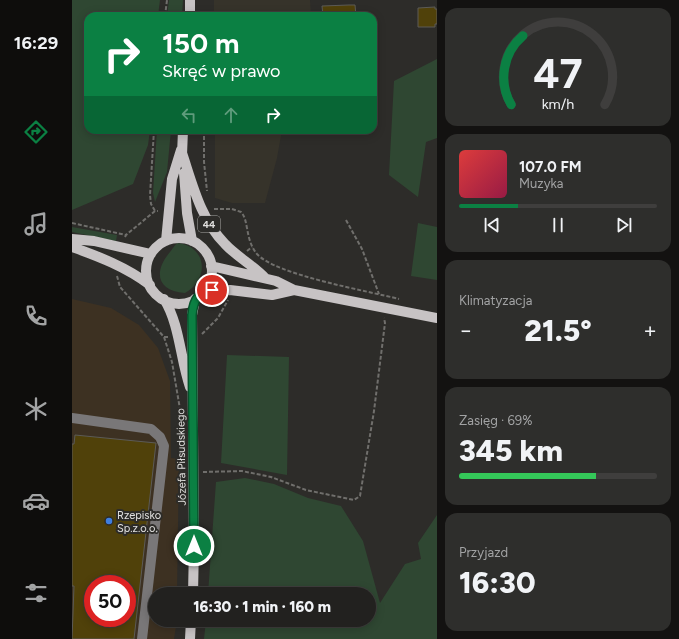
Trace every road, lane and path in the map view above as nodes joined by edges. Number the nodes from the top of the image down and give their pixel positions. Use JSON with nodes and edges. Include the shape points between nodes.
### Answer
{"nodes":[{"id":1,"x":167,"y":0,"type":"edge"},
{"id":2,"x":190,"y":0,"type":"edge"},
{"id":3,"x":165,"y":12,"type":"edge"},
{"id":4,"x":190,"y":12,"type":"edge"},
{"id":5,"x":154,"y":134,"type":"edge"},
{"id":6,"x":183,"y":134,"type":"edge"},
{"id":7,"x":204,"y":134,"type":"edge"},
{"id":8,"x":181,"y":150,"type":"junction"},
{"id":9,"x":207,"y":194,"type":"dead end"},
{"id":10,"x":211,"y":204,"type":"dead end"},
{"id":11,"x":155,"y":211,"type":"junction"},
{"id":12,"x":163,"y":211,"type":"dead end"},
{"id":13,"x":346,"y":220,"type":"dead end"},
{"id":14,"x":72,"y":223,"type":"edge"},
{"id":15,"x":126,"y":234,"type":"junction"},
{"id":16,"x":72,"y":239,"type":"edge"},
{"id":17,"x":166,"y":241,"type":"junction"},
{"id":18,"x":192,"y":241,"type":"junction"},
{"id":19,"x":124,"y":242,"type":"dead end"},
{"id":20,"x":72,"y":246,"type":"edge"},
{"id":21,"x":151,"y":254,"type":"junction"},
{"id":22,"x":211,"y":266,"type":"junction"},
{"id":23,"x":115,"y":269,"type":"dead end"},
{"id":24,"x":266,"y":279,"type":"junction"},
{"id":25,"x":150,"y":285,"type":"junction"},
{"id":26,"x":294,"y":290,"type":"junction"},
{"id":27,"x":205,"y":291,"type":"junction"},
{"id":28,"x":229,"y":297,"type":"dead end"},
{"id":29,"x":164,"y":299,"type":"junction"},
{"id":30,"x":195,"y":299,"type":"junction"},
{"id":31,"x":399,"y":299,"type":"dead end"},
{"id":32,"x":381,"y":302,"type":"dead end"},
{"id":33,"x":384,"y":316,"type":"dead end"},
{"id":34,"x":437,"y":318,"type":"edge"},
{"id":35,"x":196,"y":336,"type":"dead end"},
{"id":36,"x":164,"y":337,"type":"junction"},
{"id":37,"x":174,"y":337,"type":"dead end"},
{"id":38,"x":191,"y":391,"type":"junction"},
{"id":39,"x":72,"y":418,"type":"edge"},
{"id":40,"x":194,"y":427,"type":"junction"},
{"id":41,"x":194,"y":472,"type":"junction"},
{"id":42,"x":193,"y":587,"type":"edge"},
{"id":43,"x":191,"y":627,"type":"edge"},
{"id":44,"x":142,"y":639,"type":"edge"},
{"id":45,"x":190,"y":639,"type":"edge"}],
"edges":[{"from":1,"to":3,"type":"path"},
{"from":2,"to":4,"type":"main road"},
{"from":5,"to":11,"type":"path","via":[[150,195]]},
{"from":6,"to":8,"type":"main road","number":"44"},
{"from":7,"to":9,"type":"path"},
{"from":8,"to":17,"type":"main road","number":"44","via":[[172,179]]},
{"from":8,"to":18,"type":"main road","number":"44"},
{"from":8,"to":24,"type":"main road","number":"44","via":[[199,203],[210,225],[226,245]]},
{"from":10,"to":31,"type":"path","via":[[213,209],[232,209],[241,212],[249,241],[258,254],[270,264]]},
{"from":11,"to":12,"type":"path"},
{"from":11,"to":15,"type":"path"},
{"from":13,"to":32,"type":"path","via":[[362,249]]},
{"from":14,"to":15,"type":"path"},
{"from":15,"to":19,"type":"path"},
{"from":16,"to":21,"type":"main road","via":[[94,241]]},
{"from":17,"to":18,"type":"main road","number":"44","via":[[179,238]]},
{"from":17,"to":21,"type":"main road"},
{"from":18,"to":22,"type":"main road","number":"44","via":[[203,248]]},
{"from":20,"to":25,"type":"main road","via":[[117,264]]},
{"from":21,"to":25,"type":"main road","via":[[147,273]]},
{"from":22,"to":24,"type":"main road","number":"44"},
{"from":22,"to":27,"type":"main road","via":[[211,279]]},
{"from":23,"to":36,"type":"path","via":[[120,287]]},
{"from":24,"to":26,"type":"main road","number":"44"},
{"from":25,"to":29,"type":"main road"},
{"from":26,"to":27,"type":"main road","number":"44","via":[[272,296],[230,290]]},
{"from":26,"to":34,"type":"main road","number":"44"},
{"from":27,"to":30,"type":"main road"},
{"from":28,"to":35,"type":"path","via":[[218,318],[203,334]]},
{"from":29,"to":30,"type":"main road","via":[[176,303]]},
{"from":29,"to":38,"type":"main road","name":"Józefa Piłsudskiego","via":[[178,336]]},
{"from":30,"to":38,"type":"main road","name":"Józefa Piłsudskiego","via":[[192,315]]},
{"from":33,"to":41,"type":"path","via":[[374,411],[360,496],[354,500],[306,490],[271,477],[242,471]]},
{"from":36,"to":37,"type":"path"},
{"from":36,"to":40,"type":"path","via":[[172,362],[181,420]]},
{"from":38,"to":40,"type":"main road","name":"Józefa Piłsudskiego"},
{"from":39,"to":44,"type":"lane","via":[[151,429],[160,437],[164,446]]},
{"from":40,"to":41,"type":"main road","name":"Józefa Piłsudskiego"},
{"from":41,"to":42,"type":"main road","name":"Józefa Piłsudskiego"},
{"from":43,"to":45,"type":"main road"}]}
